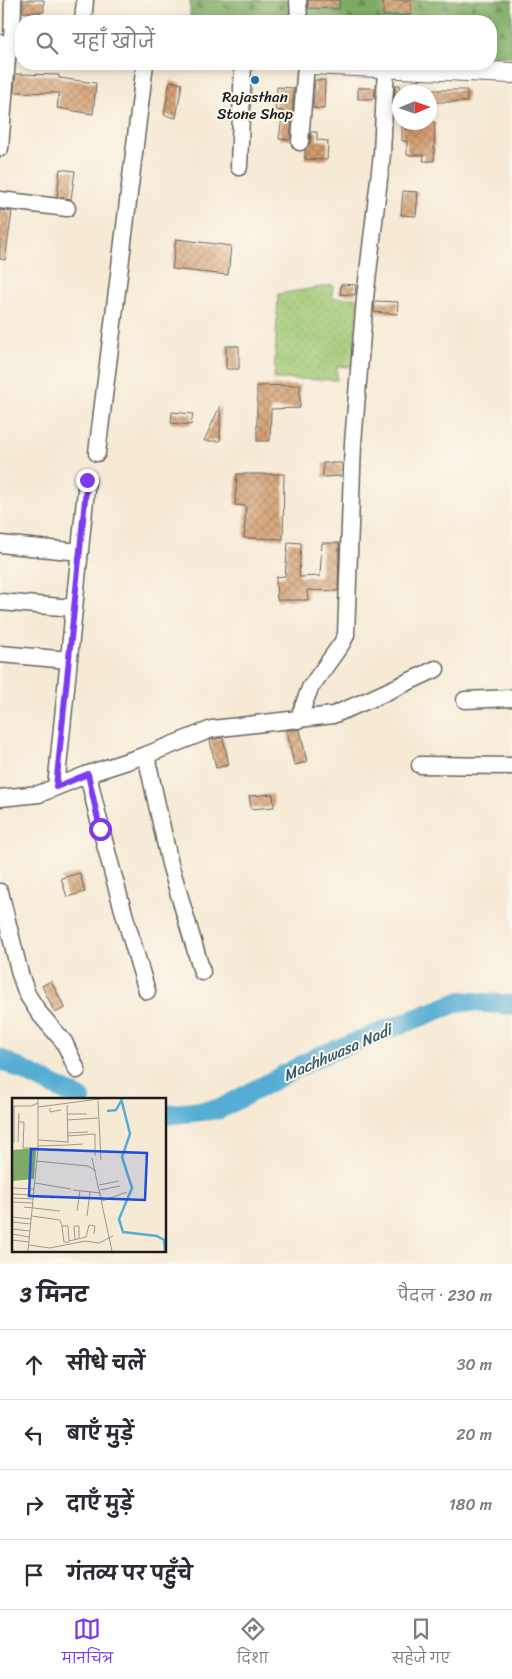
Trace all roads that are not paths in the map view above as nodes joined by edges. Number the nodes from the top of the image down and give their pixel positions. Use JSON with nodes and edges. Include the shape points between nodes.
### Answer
{"nodes":[{"id":1,"x":13,"y":0,"type":"edge"},
{"id":2,"x":85,"y":0,"type":"edge"},
{"id":3,"x":298,"y":0,"type":"edge"},
{"id":4,"x":84,"y":15,"type":"edge"},
{"id":5,"x":299,"y":15,"type":"edge"},
{"id":6,"x":10,"y":46,"type":"edge"},
{"id":7,"x":144,"y":70,"type":"edge"},
{"id":8,"x":243,"y":70,"type":"edge"},
{"id":9,"x":306,"y":70,"type":"edge"},
{"id":10,"x":386,"y":70,"type":"edge"},
{"id":11,"x":458,"y":70,"type":"edge"},
{"id":12,"x":512,"y":73,"type":"edge"},
{"id":13,"x":300,"y":142,"type":"dead end"},
{"id":14,"x":0,"y":148,"type":"edge"},
{"id":15,"x":240,"y":167,"type":"dead end"},
{"id":16,"x":0,"y":200,"type":"edge"},
{"id":17,"x":67,"y":208,"type":"dead end"},
{"id":18,"x":97,"y":453,"type":"dead end"},
{"id":19,"x":87,"y":480,"type":"dead end"},
{"id":20,"x":0,"y":544,"type":"edge"},
{"id":21,"x":80,"y":552,"type":"junction"},
{"id":22,"x":0,"y":602,"type":"edge"},
{"id":23,"x":74,"y":608,"type":"junction"},
{"id":24,"x":0,"y":654,"type":"edge"},
{"id":25,"x":69,"y":660,"type":"junction"},
{"id":26,"x":436,"y":669,"type":"dead end"},
{"id":27,"x":512,"y":698,"type":"edge"},
{"id":28,"x":465,"y":700,"type":"dead end"},
{"id":29,"x":298,"y":720,"type":"junction"},
{"id":30,"x":146,"y":755,"type":"junction"},
{"id":31,"x":420,"y":765,"type":"dead end"},
{"id":32,"x":512,"y":766,"type":"edge"},
{"id":33,"x":88,"y":774,"type":"junction"},
{"id":34,"x":56,"y":787,"type":"junction"},
{"id":35,"x":0,"y":798,"type":"edge"},
{"id":36,"x":0,"y":892,"type":"edge"},
{"id":37,"x":202,"y":972,"type":"dead end"},
{"id":38,"x":147,"y":991,"type":"dead end"},
{"id":39,"x":77,"y":1070,"type":"dead end"}],
"edges":[{"from":1,"to":6,"type":"street"},
{"from":2,"to":4,"type":"street"},
{"from":3,"to":5,"type":"street"},
{"from":6,"to":14,"type":"street","via":[[9,126]]},
{"from":7,"to":18,"type":"street"},
{"from":8,"to":15,"type":"street"},
{"from":9,"to":13,"type":"street"},
{"from":10,"to":29,"type":"street","via":[[382,154],[364,307],[353,443],[346,635],[310,688]]},
{"from":11,"to":12,"type":"main road"},
{"from":16,"to":17,"type":"street"},
{"from":19,"to":21,"type":"street"},
{"from":20,"to":21,"type":"street"},
{"from":21,"to":23,"type":"street"},
{"from":22,"to":23,"type":"street"},
{"from":23,"to":25,"type":"street"},
{"from":24,"to":25,"type":"street"},
{"from":25,"to":34,"type":"street"},
{"from":26,"to":29,"type":"street","via":[[332,715]]},
{"from":27,"to":28,"type":"street"},
{"from":29,"to":30,"type":"street","via":[[212,729]]},
{"from":30,"to":33,"type":"street"},
{"from":30,"to":37,"type":"street","via":[[170,864]]},
{"from":31,"to":32,"type":"street"},
{"from":33,"to":34,"type":"street"},
{"from":33,"to":38,"type":"street","via":[[100,829]]},
{"from":34,"to":35,"type":"street","via":[[39,794]]},
{"from":36,"to":39,"type":"street","via":[[27,994],[64,1042]]}]}
